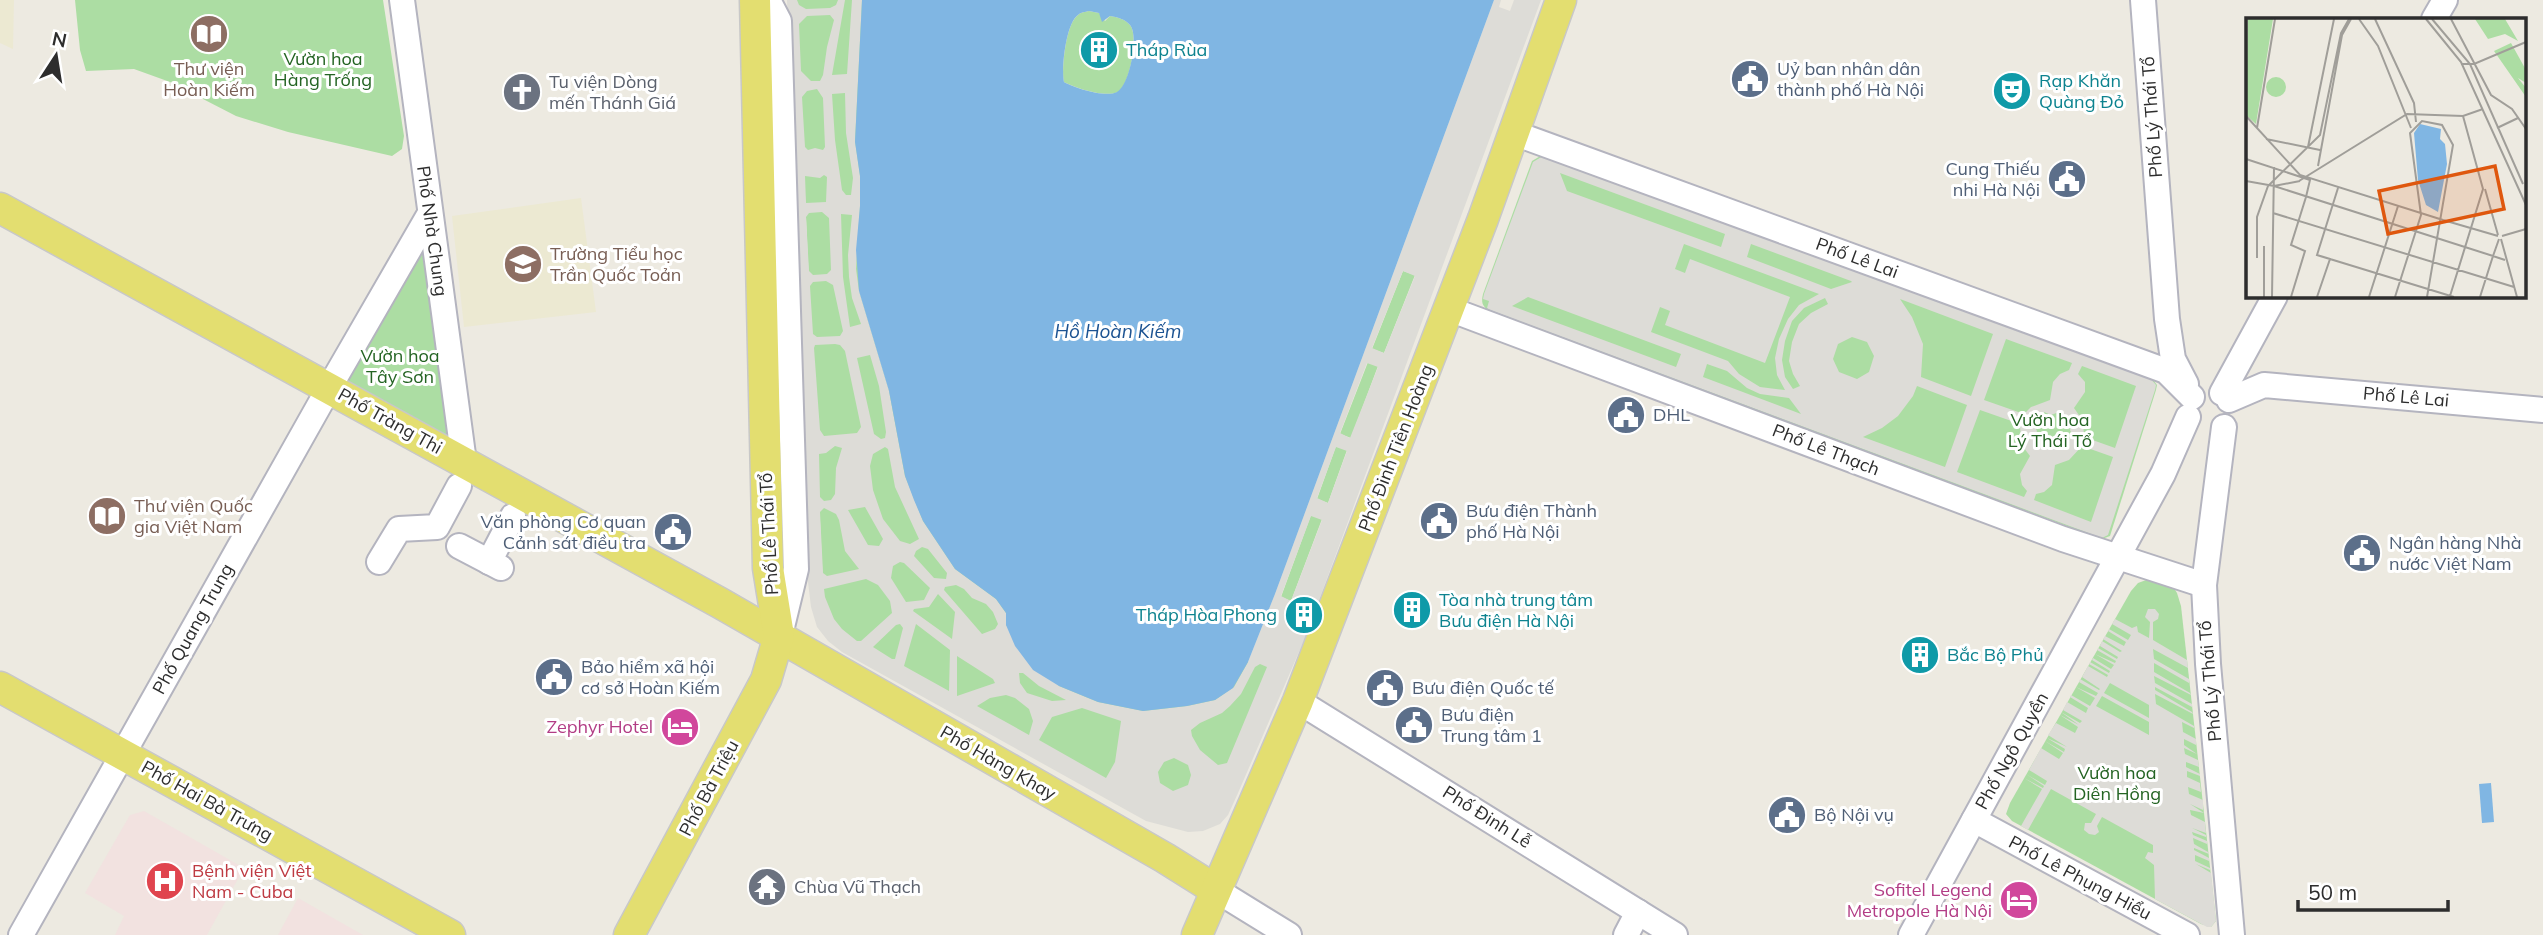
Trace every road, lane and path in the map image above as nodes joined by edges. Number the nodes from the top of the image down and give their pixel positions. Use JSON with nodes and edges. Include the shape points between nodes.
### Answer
{"nodes":[{"id":1,"x":402,"y":0,"type":"edge"},
{"id":2,"x":755,"y":0,"type":"edge"},
{"id":3,"x":768,"y":0,"type":"edge"},
{"id":4,"x":1561,"y":0,"type":"edge"},
{"id":5,"x":2143,"y":0,"type":"edge"},
{"id":6,"x":2445,"y":0,"type":"edge"},
{"id":7,"x":2435,"y":18,"type":"edge"},
{"id":8,"x":1514,"y":133,"type":"junction"},
{"id":9,"x":0,"y":208,"type":"edge"},
{"id":10,"x":429,"y":215,"type":"junction"},
{"id":11,"x":2274,"y":298,"type":"edge"},
{"id":12,"x":1449,"y":309,"type":"junction"},
{"id":13,"x":329,"y":388,"type":"junction"},
{"id":14,"x":2225,"y":397,"type":"junction"},
{"id":15,"x":2190,"y":407,"type":"junction"},
{"id":16,"x":2543,"y":410,"type":"edge"},
{"id":17,"x":2224,"y":427,"type":"junction"},
{"id":18,"x":461,"y":474,"type":"junction"},
{"id":19,"x":513,"y":516,"type":"dead end"},
{"id":20,"x":458,"y":546,"type":"dead end"},
{"id":21,"x":2117,"y":557,"type":"junction"},
{"id":22,"x":379,"y":562,"type":"dead end"},
{"id":23,"x":2204,"y":586,"type":"junction"},
{"id":24,"x":779,"y":636,"type":"junction"},
{"id":25,"x":0,"y":687,"type":"edge"},
{"id":26,"x":1298,"y":701,"type":"junction"},
{"id":27,"x":123,"y":755,"type":"junction"},
{"id":28,"x":1974,"y":820,"type":"junction"},
{"id":29,"x":1216,"y":890,"type":"junction"},
{"id":30,"x":1638,"y":912,"type":"junction"},
{"id":31,"x":21,"y":935,"type":"edge"},
{"id":32,"x":450,"y":935,"type":"edge"},
{"id":33,"x":629,"y":935,"type":"edge"},
{"id":34,"x":1197,"y":935,"type":"edge"},
{"id":35,"x":1289,"y":935,"type":"edge"},
{"id":36,"x":1626,"y":935,"type":"edge"},
{"id":37,"x":1675,"y":935,"type":"edge"},
{"id":38,"x":1910,"y":935,"type":"edge"},
{"id":39,"x":2187,"y":935,"type":"edge"},
{"id":40,"x":2232,"y":935,"type":"edge"}],
"edges":[{"from":1,"to":10,"type":"street","name":"Phố Nhà Chung"},
{"from":2,"to":24,"type":"main road","name":"Phố Lê Thái Tổ","via":[[768,568]]},
{"from":3,"to":24,"type":"street","name":"Phố Lê Thái Tổ","via":[[779,21],[796,569]]},
{"from":4,"to":8,"type":"main road","name":"Phố Đinh Tiên Hoàng"},
{"from":5,"to":15,"type":"street","name":"Phố Lý Thái Tổ","via":[[2167,319],[2173,359]]},
{"from":6,"to":7,"type":"street"},
{"from":8,"to":12,"type":"main road","name":"Phố Đinh Tiên Hoàng"},
{"from":8,"to":15,"type":"street","name":"Phố Lê Lai","via":[[2166,371]]},
{"from":9,"to":13,"type":"main road","name":"Phố Tràng Thi"},
{"from":10,"to":13,"type":"street","name":"Phố Quang Trung"},
{"from":10,"to":18,"type":"street","name":"Phố Nhà Chung"},
{"from":11,"to":14,"type":"street"},
{"from":12,"to":21,"type":"street","name":"Phố Lê Thạch"},
{"from":12,"to":26,"type":"main road","name":"Phố Đinh Tiên Hoàng"},
{"from":13,"to":18,"type":"main road","name":"Phố Tràng Thi"},
{"from":13,"to":27,"type":"street","name":"Phố Quang Trung"},
{"from":14,"to":15,"type":"street","via":[[2204,389]]},
{"from":14,"to":16,"type":"street","name":"Phố Lê Lai","via":[[2264,385]]},
{"from":14,"to":17,"type":"street","via":[[2231,415]]},
{"from":15,"to":17,"type":"street","via":[[2192,424],[2204,432]]},
{"from":15,"to":21,"type":"street","name":"Phố Ngô Quyền","via":[[2162,474]]},
{"from":17,"to":23,"type":"street","name":"Phố Lý Thái Tổ"},
{"from":18,"to":22,"type":"street","via":[[437,527],[399,529]]},
{"from":18,"to":24,"type":"main road","name":"Phố Tràng Thi"},
{"from":19,"to":20,"type":"street","via":[[495,565]]},
{"from":21,"to":23,"type":"street","name":"Phố Lê Thạch"},
{"from":21,"to":28,"type":"street","name":"Phố Ngô Quyền"},
{"from":23,"to":40,"type":"street","name":"Phố Lý Thái Tổ"},
{"from":24,"to":29,"type":"main road","name":"Phố Hàng Khay"},
{"from":24,"to":33,"type":"main road","name":"Phố Bà Triệu","via":[[766,680]]},
{"from":25,"to":27,"type":"main road","name":"Phố Hai Bà Trưng"},
{"from":26,"to":29,"type":"main road","name":"Phố Đinh Tiên Hoàng"},
{"from":26,"to":30,"type":"street","name":"Phố Đinh Lễ"},
{"from":27,"to":31,"type":"street","name":"Phố Quang Trung"},
{"from":27,"to":32,"type":"main road","name":"Phố Hai Bà Trưng"},
{"from":28,"to":38,"type":"street","name":"Phố Ngô Quyền"},
{"from":28,"to":39,"type":"street","name":"Phố Lê Phụng Hiểu"},
{"from":29,"to":34,"type":"main road","name":"Phố Đinh Tiên Hoàng"},
{"from":29,"to":35,"type":"street"},
{"from":30,"to":36,"type":"street"},
{"from":30,"to":37,"type":"street","name":"Phố Đinh Lễ"}]}
